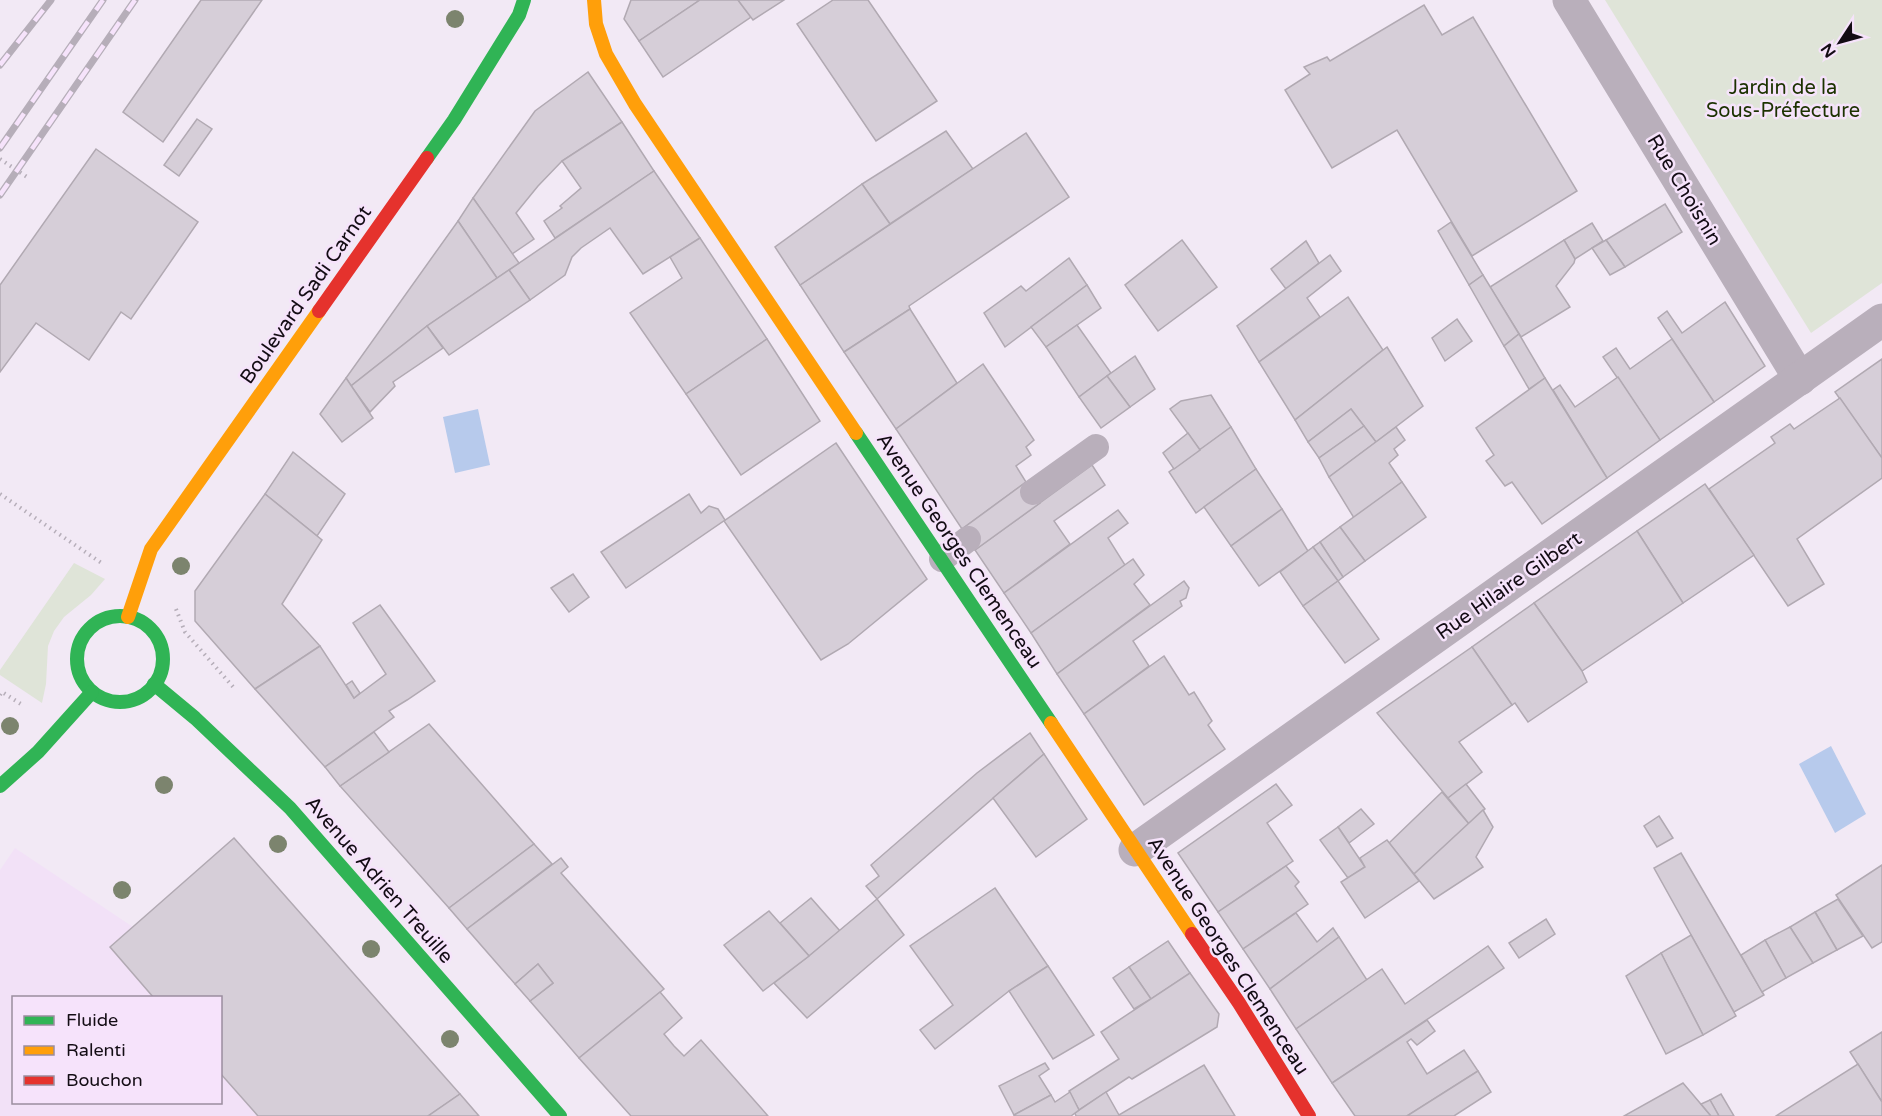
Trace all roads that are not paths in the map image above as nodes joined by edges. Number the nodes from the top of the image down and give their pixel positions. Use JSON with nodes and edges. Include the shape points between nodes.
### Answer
{"nodes":[{"id":1,"x":524,"y":0,"type":"edge"},
{"id":2,"x":594,"y":0,"type":"edge"},
{"id":3,"x":1569,"y":0,"type":"edge"},
{"id":4,"x":1882,"y":320,"type":"edge"},
{"id":5,"x":1800,"y":379,"type":"junction"},
{"id":6,"x":1096,"y":447,"type":"dead end"},
{"id":7,"x":1033,"y":492,"type":"dead end"},
{"id":8,"x":968,"y":539,"type":"dead end"},
{"id":9,"x":942,"y":559,"type":"junction"},
{"id":10,"x":128,"y":617,"type":"junction"},
{"id":11,"x":154,"y":684,"type":"junction"},
{"id":12,"x":92,"y":692,"type":"junction"},
{"id":13,"x":0,"y":786,"type":"edge"},
{"id":14,"x":1135,"y":850,"type":"junction"},
{"id":15,"x":560,"y":1116,"type":"edge"},
{"id":16,"x":1309,"y":1116,"type":"edge"}],
"edges":[{"from":1,"to":10,"type":"main road","name":"Boulevard Sadi Carnot","via":[[519,15],[454,120],[151,549]]},
{"from":2,"to":9,"type":"main road","name":"Avenue Georges Clemenceau","via":[[596,24],[606,54],[635,104]]},
{"from":3,"to":5,"type":"street","name":"Rue Choisnin"},
{"from":4,"to":5,"type":"street","name":"Rue Hilaire Gilbert"},
{"from":5,"to":14,"type":"street","name":"Rue Hilaire Gilbert"},
{"from":6,"to":7,"type":"lane"},
{"from":8,"to":9,"type":"lane"},
{"from":9,"to":14,"type":"main road","name":"Avenue Georges Clemenceau"},
{"from":10,"to":11,"type":"main road","via":[[142,622],[160,644],[163,658]]},
{"from":10,"to":12,"type":"main road","via":[[101,620],[81,640],[78,668]]},
{"from":11,"to":12,"type":"main road","via":[[132,700],[118,702]]},
{"from":11,"to":15,"type":"main road","name":"Avenue Adrien Treuille","via":[[290,808]]},
{"from":12,"to":13,"type":"main road","via":[[38,752]]},
{"from":14,"to":16,"type":"main road","name":"Avenue Georges Clemenceau"}]}
